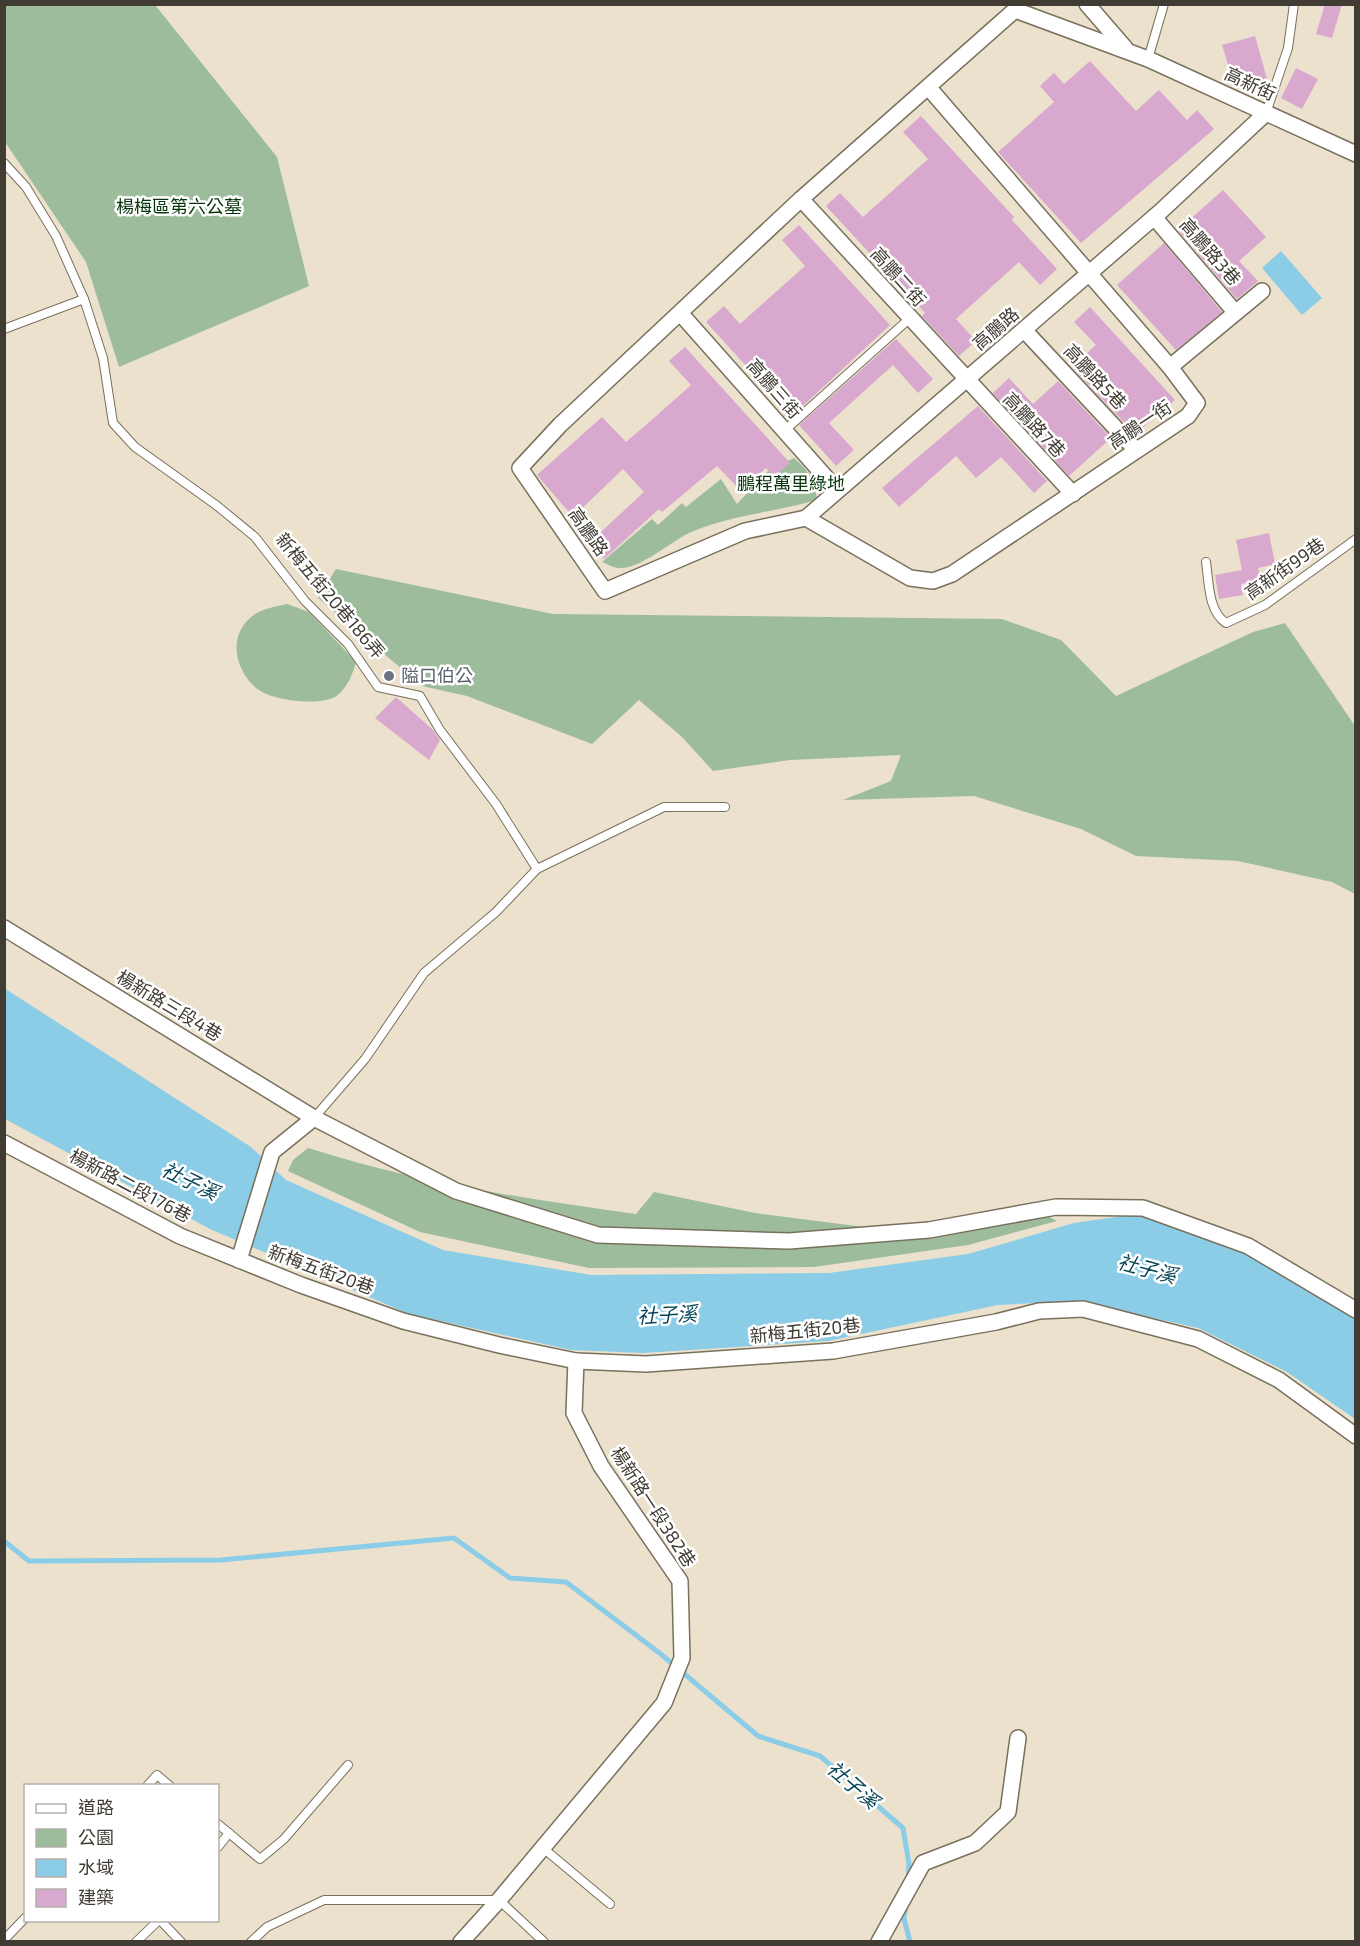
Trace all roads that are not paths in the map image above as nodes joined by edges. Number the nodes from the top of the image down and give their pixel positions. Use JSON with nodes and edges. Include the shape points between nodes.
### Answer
{"nodes":[{"id":1,"x":1087,"y":4,"type":"edge"},
{"id":2,"x":1164,"y":4,"type":"edge"},
{"id":3,"x":1294,"y":4,"type":"edge"},
{"id":4,"x":1127,"y":50,"type":"junction"},
{"id":5,"x":1148,"y":59,"type":"junction"},
{"id":6,"x":929,"y":88,"type":"junction"},
{"id":7,"x":1266,"y":113,"type":"junction"},
{"id":8,"x":1356,"y":154,"type":"edge"},
{"id":9,"x":4,"y":163,"type":"edge"},
{"id":10,"x":801,"y":199,"type":"junction"},
{"id":11,"x":1154,"y":217,"type":"junction"},
{"id":12,"x":1088,"y":274,"type":"junction"},
{"id":13,"x":1262,"y":291,"type":"dead end"},
{"id":14,"x":84,"y":298,"type":"junction"},
{"id":15,"x":1235,"y":312,"type":"junction"},
{"id":16,"x":681,"y":314,"type":"junction"},
{"id":17,"x":909,"y":318,"type":"junction"},
{"id":18,"x":4,"y":329,"type":"edge"},
{"id":19,"x":1025,"y":331,"type":"junction"},
{"id":20,"x":1170,"y":367,"type":"junction"},
{"id":21,"x":966,"y":381,"type":"junction"},
{"id":22,"x":784,"y":431,"type":"junction"},
{"id":23,"x":1136,"y":450,"type":"junction"},
{"id":24,"x":837,"y":490,"type":"junction"},
{"id":25,"x":1073,"y":495,"type":"junction"},
{"id":26,"x":806,"y":518,"type":"junction"},
{"id":27,"x":1356,"y":539,"type":"edge"},
{"id":28,"x":1206,"y":562,"type":"dead end"},
{"id":29,"x":725,"y":807,"type":"dead end"},
{"id":30,"x":537,"y":869,"type":"junction"},
{"id":31,"x":4,"y":928,"type":"edge"},
{"id":32,"x":314,"y":1118,"type":"junction"},
{"id":33,"x":4,"y":1143,"type":"edge"},
{"id":34,"x":240,"y":1255,"type":"junction"},
{"id":35,"x":1356,"y":1310,"type":"edge"},
{"id":36,"x":576,"y":1361,"type":"junction"},
{"id":37,"x":1356,"y":1436,"type":"edge"},
{"id":38,"x":1018,"y":1738,"type":"dead end"},
{"id":39,"x":348,"y":1764,"type":"dead end"},
{"id":40,"x":148,"y":1784,"type":"edge"},
{"id":41,"x":169,"y":1784,"type":"edge"},
{"id":42,"x":219,"y":1825,"type":"edge"},
{"id":43,"x":229,"y":1833,"type":"junction"},
{"id":44,"x":219,"y":1847,"type":"edge"},
{"id":45,"x":543,"y":1848,"type":"junction"},
{"id":46,"x":499,"y":1900,"type":"junction"},
{"id":47,"x":610,"y":1904,"type":"dead end"},
{"id":48,"x":24,"y":1919,"type":"edge"},
{"id":49,"x":158,"y":1922,"type":"edge"},
{"id":50,"x":162,"y":1922,"type":"edge"},
{"id":51,"x":4,"y":1940,"type":"edge"},
{"id":52,"x":136,"y":1941,"type":"edge"},
{"id":53,"x":181,"y":1941,"type":"edge"},
{"id":54,"x":251,"y":1941,"type":"edge"},
{"id":55,"x":461,"y":1941,"type":"edge"},
{"id":56,"x":544,"y":1941,"type":"edge"},
{"id":57,"x":879,"y":1941,"type":"edge"}],
"edges":[{"from":1,"to":4,"type":"street"},
{"from":2,"to":5,"type":"lane"},
{"from":3,"to":7,"type":"lane","via":[[1288,48]]},
{"from":4,"to":5,"type":"street","name":"高新街"},
{"from":4,"to":6,"type":"street","name":"高鵬路","via":[[1015,10]]},
{"from":5,"to":7,"type":"street","name":"高新街"},
{"from":6,"to":10,"type":"street","name":"高鵬路"},
{"from":6,"to":12,"type":"street","name":"高鵬一街"},
{"from":7,"to":8,"type":"street","name":"高新街"},
{"from":7,"to":11,"type":"street","name":"高鵬路"},
{"from":9,"to":14,"type":"lane","name":"新梅五街20巷186弄","via":[[26,187],[56,236]]},
{"from":10,"to":16,"type":"street","name":"高鵬路"},
{"from":10,"to":17,"type":"street","name":"高鵬二街"},
{"from":11,"to":12,"type":"street","name":"高鵬路"},
{"from":11,"to":15,"type":"street","name":"高鵬路3巷"},
{"from":12,"to":19,"type":"street","name":"高鵬路"},
{"from":12,"to":20,"type":"street","name":"高鵬一街"},
{"from":13,"to":15,"type":"street"},
{"from":14,"to":18,"type":"lane"},
{"from":14,"to":30,"type":"lane","name":"新梅五街20巷186弄","via":[[103,358],[113,423],[135,447],[255,537],[305,601],[348,645],[378,687],[420,696]]},
{"from":15,"to":20,"type":"street"},
{"from":16,"to":22,"type":"street","name":"高鵬三街"},
{"from":16,"to":26,"type":"street","name":"高鵬路","via":[[560,425],[520,468],[605,591],[745,531]]},
{"from":17,"to":21,"type":"street","name":"高鵬二街"},
{"from":17,"to":22,"type":"lane"},
{"from":19,"to":21,"type":"street","name":"高鵬路"},
{"from":19,"to":23,"type":"street","name":"高鵬路5巷"},
{"from":20,"to":23,"type":"street","name":"高鵬一街","via":[[1197,403],[1188,416]]},
{"from":21,"to":24,"type":"street","name":"高鵬路"},
{"from":21,"to":25,"type":"street","name":"高鵬路7巷"},
{"from":22,"to":24,"type":"street","name":"高鵬三街"},
{"from":23,"to":25,"type":"street","name":"高鵬一街"},
{"from":24,"to":26,"type":"street","name":"高鵬路"},
{"from":25,"to":26,"type":"street","name":"高鵬一街","via":[[952,574],[933,581],[910,578]]},
{"from":27,"to":28,"type":"lane","name":"高新街99巷","via":[[1265,605],[1226,623],[1214,609]]},
{"from":29,"to":30,"type":"lane","via":[[664,807]]},
{"from":30,"to":32,"type":"lane","via":[[496,912],[424,973],[365,1059]]},
{"from":31,"to":32,"type":"street","name":"楊新路三段4巷"},
{"from":32,"to":34,"type":"street","via":[[272,1152]]},
{"from":32,"to":35,"type":"street","name":"楊新路三段4巷","via":[[456,1191],[598,1235],[789,1241],[929,1230],[1056,1207],[1143,1208],[1248,1246]]},
{"from":33,"to":34,"type":"street","name":"楊新路二段176巷","via":[[180,1236]]},
{"from":34,"to":36,"type":"street","name":"新梅五街20巷","via":[[403,1321]]},
{"from":36,"to":37,"type":"street","name":"新梅五街20巷","via":[[646,1364],[833,1351],[1039,1311],[1083,1309],[1198,1339],[1279,1380]]},
{"from":36,"to":45,"type":"street","name":"楊新路一段382巷","via":[[574,1413],[602,1466],[680,1581],[682,1658],[664,1703]]},
{"from":38,"to":57,"type":"street","via":[[1008,1812],[975,1843],[923,1863]]},
{"from":39,"to":43,"type":"lane","via":[[284,1839],[260,1859]]},
{"from":40,"to":41,"type":"lane","via":[[157,1775]]},
{"from":42,"to":43,"type":"lane"},
{"from":43,"to":44,"type":"lane"},
{"from":45,"to":46,"type":"street","name":"楊新路一段382巷"},
{"from":45,"to":47,"type":"lane"},
{"from":46,"to":54,"type":"lane","via":[[324,1900],[267,1927]]},
{"from":46,"to":55,"type":"street","name":"楊新路一段382巷"},
{"from":46,"to":56,"type":"lane"},
{"from":48,"to":51,"type":"lane"},
{"from":49,"to":52,"type":"lane"},
{"from":50,"to":53,"type":"lane"}]}
